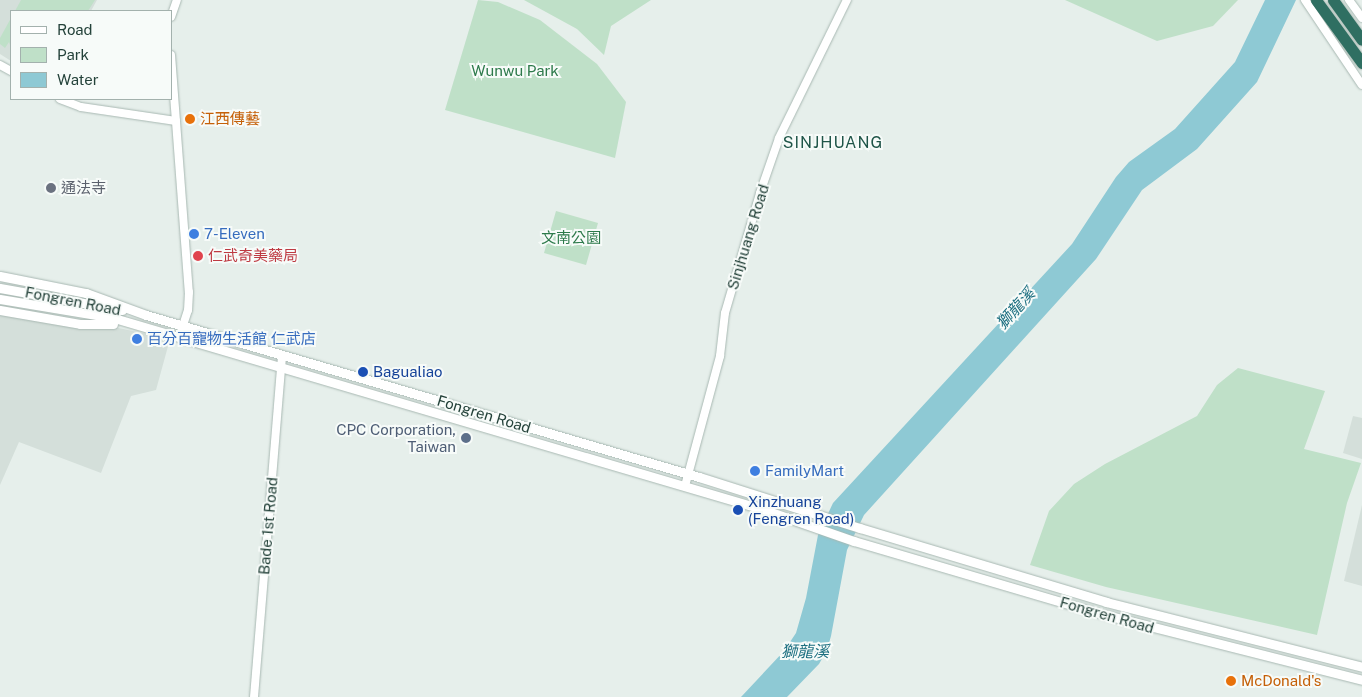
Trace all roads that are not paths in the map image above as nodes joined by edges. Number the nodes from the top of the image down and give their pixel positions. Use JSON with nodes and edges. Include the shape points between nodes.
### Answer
{"nodes":[{"id":1,"x":177,"y":0,"type":"edge"},
{"id":2,"x":848,"y":0,"type":"edge"},
{"id":3,"x":1305,"y":0,"type":"edge"},
{"id":4,"x":1316,"y":0,"type":"edge"},
{"id":5,"x":1333,"y":0,"type":"edge"},
{"id":6,"x":1349,"y":0,"type":"edge"},
{"id":7,"x":172,"y":14,"type":"edge"},
{"id":8,"x":1362,"y":18,"type":"edge"},
{"id":9,"x":1362,"y":40,"type":"edge"},
{"id":10,"x":1362,"y":63,"type":"edge"},
{"id":11,"x":172,"y":68,"type":"edge"},
{"id":12,"x":1362,"y":85,"type":"edge"},
{"id":13,"x":63,"y":100,"type":"edge"},
{"id":14,"x":176,"y":121,"type":"junction"},
{"id":15,"x":0,"y":276,"type":"edge"},
{"id":16,"x":52,"y":285,"type":"junction"},
{"id":17,"x":0,"y":288,"type":"edge"},
{"id":18,"x":49,"y":297,"type":"junction"},
{"id":19,"x":0,"y":299,"type":"edge"},
{"id":20,"x":46,"y":307,"type":"junction"},
{"id":21,"x":0,"y":310,"type":"edge"},
{"id":22,"x":146,"y":315,"type":"junction"},
{"id":23,"x":42,"y":317,"type":"junction"},
{"id":24,"x":182,"y":326,"type":"junction"},
{"id":25,"x":141,"y":327,"type":"junction"},
{"id":26,"x":179,"y":337,"type":"junction"},
{"id":27,"x":282,"y":355,"type":"junction"},
{"id":28,"x":281,"y":366,"type":"junction"},
{"id":29,"x":688,"y":473,"type":"junction"},
{"id":30,"x":685,"y":486,"type":"junction"},
{"id":31,"x":1362,"y":667,"type":"edge"},
{"id":32,"x":1362,"y":680,"type":"edge"},
{"id":33,"x":254,"y":697,"type":"edge"}],
"edges":[{"from":1,"to":7,"type":"street"},
{"from":2,"to":29,"type":"street","name":"Sinjhuang Road","via":[[780,138],[760,193],[725,313],[720,356]]},
{"from":3,"to":12,"type":"street"},
{"from":4,"to":10,"type":"highway"},
{"from":5,"to":9,"type":"highway"},
{"from":6,"to":8,"type":"street"},
{"from":11,"to":14,"type":"street"},
{"from":13,"to":14,"type":"street","via":[[81,107]]},
{"from":14,"to":24,"type":"street","via":[[188,292],[188,310]]},
{"from":15,"to":16,"type":"main road","name":"Fongren Road"},
{"from":16,"to":18,"type":"main road"},
{"from":16,"to":22,"type":"main road","name":"Fongren Road","via":[[86,293]]},
{"from":17,"to":18,"type":"main road","name":"Fongren Road"},
{"from":18,"to":20,"type":"main road"},
{"from":18,"to":22,"type":"main road","name":"Fongren Road"},
{"from":19,"to":20,"type":"main road","name":"Fongren Road"},
{"from":20,"to":23,"type":"main road"},
{"from":20,"to":25,"type":"main road","name":"Fongren Road","via":[[114,318]]},
{"from":21,"to":23,"type":"main road","name":"Fongren Road"},
{"from":22,"to":24,"type":"main road","name":"Fongren Road"},
{"from":23,"to":25,"type":"main road","name":"Fongren Road","via":[[80,324],[102,322]]},
{"from":24,"to":26,"type":"street"},
{"from":24,"to":27,"type":"main road","name":"Fongren Road"},
{"from":25,"to":26,"type":"main road","name":"Fongren Road"},
{"from":26,"to":28,"type":"main road","name":"Fongren Road"},
{"from":27,"to":28,"type":"street","name":"Bade 1st Road"},
{"from":27,"to":29,"type":"main road","name":"Fongren Road"},
{"from":28,"to":30,"type":"main road","name":"Fongren Road"},
{"from":28,"to":33,"type":"street","name":"Bade 1st Road"},
{"from":29,"to":30,"type":"street","name":"Sinjhuang Road"},
{"from":29,"to":31,"type":"main road","name":"Fongren Road","via":[[1106,602]]},
{"from":30,"to":32,"type":"main road","name":"Fongren Road","via":[[854,541],[1106,615]]}]}
